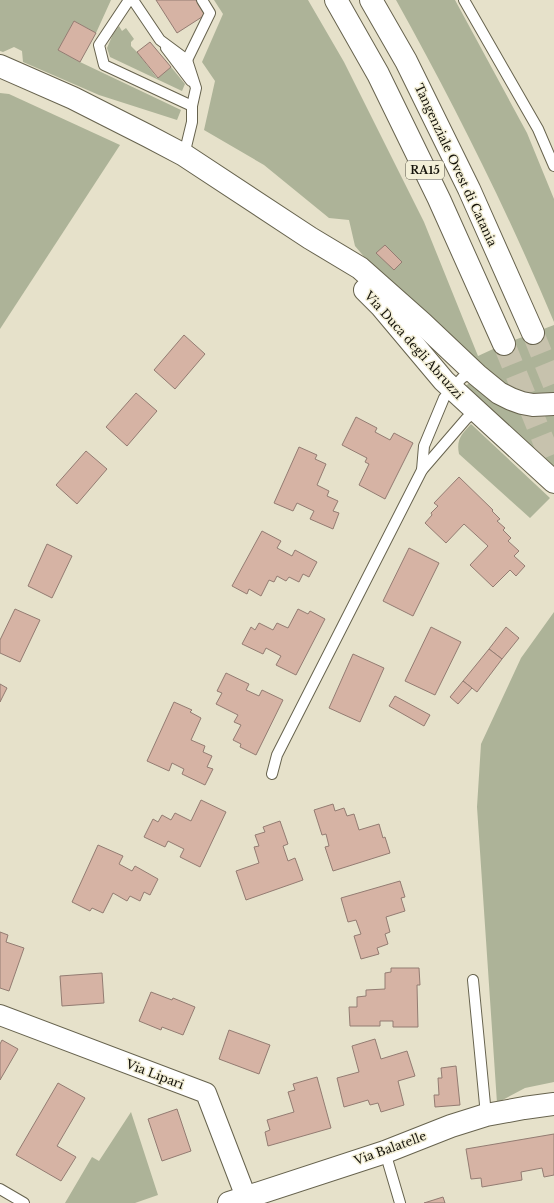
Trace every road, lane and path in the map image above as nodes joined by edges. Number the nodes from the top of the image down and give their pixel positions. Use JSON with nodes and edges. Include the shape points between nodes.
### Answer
{"nodes":[{"id":1,"x":129,"y":0,"type":"edge"},
{"id":2,"x":134,"y":0,"type":"edge"},
{"id":3,"x":202,"y":0,"type":"edge"},
{"id":4,"x":336,"y":0,"type":"edge"},
{"id":5,"x":371,"y":0,"type":"edge"},
{"id":6,"x":464,"y":0,"type":"edge"},
{"id":7,"x":160,"y":40,"type":"junction"},
{"id":8,"x":187,"y":60,"type":"junction"},
{"id":9,"x":0,"y":66,"type":"edge"},
{"id":10,"x":196,"y":88,"type":"junction"},
{"id":11,"x":192,"y":106,"type":"junction"},
{"id":12,"x":538,"y":129,"type":"junction"},
{"id":13,"x":554,"y":150,"type":"edge"},
{"id":14,"x":184,"y":155,"type":"junction"},
{"id":15,"x":554,"y":166,"type":"edge"},
{"id":16,"x":310,"y":238,"type":"junction"},
{"id":17,"x":533,"y":333,"type":"tunnel mouth"},
{"id":18,"x":504,"y":344,"type":"tunnel mouth"},
{"id":19,"x":477,"y":375,"type":"junction"},
{"id":20,"x":452,"y":389,"type":"junction"},
{"id":21,"x":554,"y":404,"type":"edge"},
{"id":22,"x":476,"y":410,"type":"junction"},
{"id":23,"x":422,"y":470,"type":"junction"},
{"id":24,"x":554,"y":482,"type":"edge"},
{"id":25,"x":272,"y":774,"type":"dead end"},
{"id":26,"x":473,"y":980,"type":"dead end"},
{"id":27,"x":0,"y":1015,"type":"edge"},
{"id":28,"x":554,"y":1104,"type":"edge"},
{"id":29,"x":486,"y":1115,"type":"junction"},
{"id":30,"x":385,"y":1152,"type":"junction"},
{"id":31,"x":0,"y":1189,"type":"edge"},
{"id":32,"x":238,"y":1200,"type":"edge"},
{"id":33,"x":24,"y":1203,"type":"edge"},
{"id":34,"x":400,"y":1203,"type":"edge"}],
"edges":[{"from":1,"to":11,"type":"lane","via":[[99,45],[104,64]]},
{"from":2,"to":7,"type":"lane"},
{"from":3,"to":8,"type":"lane","via":[[210,13]]},
{"from":4,"to":18,"type":"main road","number":"RA15","via":[[378,74],[436,192]]},
{"from":5,"to":17,"type":"main road","name":"Tangenziale Ovest di Catania","number":"RA15","via":[[406,61],[469,189]]},
{"from":6,"to":12,"type":"lane"},
{"from":7,"to":8,"type":"lane"},
{"from":7,"to":10,"type":"lane"},
{"from":8,"to":10,"type":"lane"},
{"from":9,"to":14,"type":"main road","via":[[73,98]]},
{"from":10,"to":11,"type":"lane"},
{"from":11,"to":14,"type":"lane","via":[[192,122]]},
{"from":12,"to":13,"type":"lane"},
{"from":12,"to":15,"type":"lane"},
{"from":14,"to":16,"type":"main road"},
{"from":16,"to":19,"type":"main road","via":[[360,268]]},
{"from":16,"to":20,"type":"main road","name":"Via Duca degli Abruzzi","via":[[381,306]]},
{"from":19,"to":20,"type":"lane","via":[[467,375]]},
{"from":19,"to":21,"type":"main road","via":[[499,393],[522,403]]},
{"from":20,"to":22,"type":"main road","name":"Via Duca degli Abruzzi"},
{"from":20,"to":23,"type":"lane","via":[[444,398],[424,446]]},
{"from":22,"to":23,"type":"lane"},
{"from":22,"to":24,"type":"main road","name":"Via Duca degli Abruzzi"},
{"from":23,"to":25,"type":"lane","via":[[278,755]]},
{"from":26,"to":29,"type":"lane"},
{"from":27,"to":32,"type":"street","name":"Via Lipari","via":[[206,1093]]},
{"from":28,"to":29,"type":"main road","name":"Via Balatelle"},
{"from":29,"to":30,"type":"main road","name":"Via Balatelle"},
{"from":30,"to":32,"type":"main road","name":"Via Balatelle"},
{"from":30,"to":34,"type":"lane"},
{"from":31,"to":33,"type":"lane"}]}
